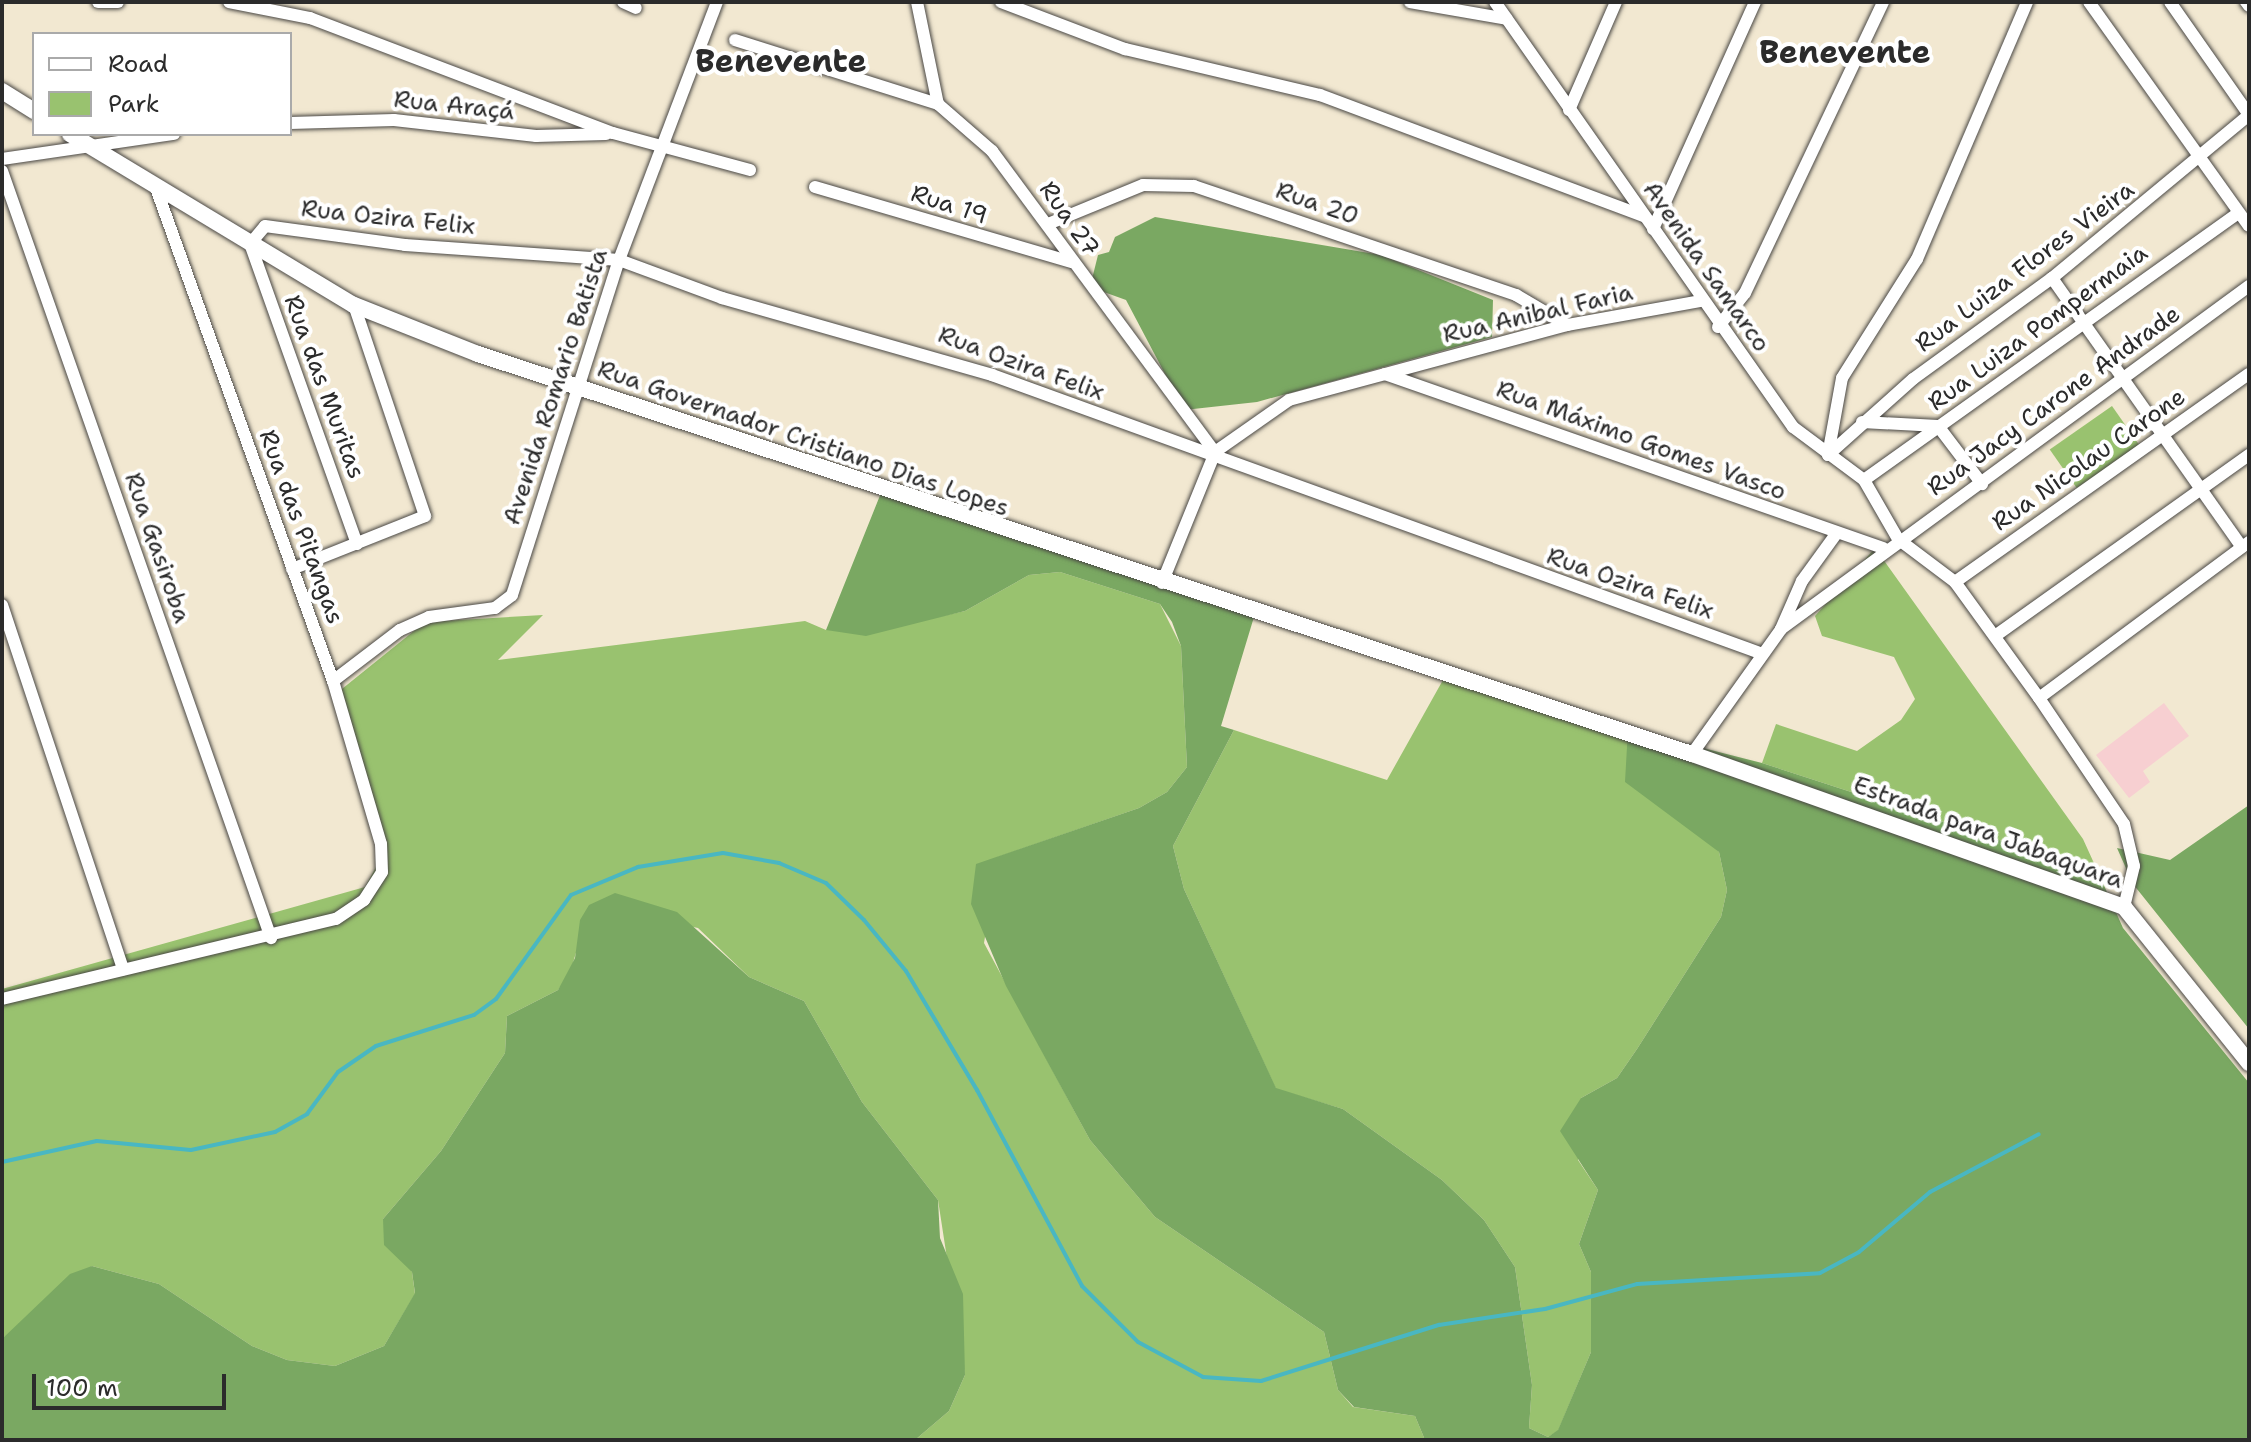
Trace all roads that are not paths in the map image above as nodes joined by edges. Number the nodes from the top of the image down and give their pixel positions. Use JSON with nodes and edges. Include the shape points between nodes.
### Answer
{"nodes":[{"id":1,"x":98,"y":2,"type":"edge"},
{"id":2,"x":118,"y":2,"type":"edge"},
{"id":3,"x":229,"y":2,"type":"edge"},
{"id":4,"x":623,"y":2,"type":"edge"},
{"id":5,"x":717,"y":2,"type":"edge"},
{"id":6,"x":917,"y":2,"type":"edge"},
{"id":7,"x":1001,"y":2,"type":"edge"},
{"id":8,"x":1410,"y":2,"type":"edge"},
{"id":9,"x":1495,"y":2,"type":"edge"},
{"id":10,"x":1616,"y":2,"type":"edge"},
{"id":11,"x":1755,"y":2,"type":"edge"},
{"id":12,"x":1883,"y":2,"type":"edge"},
{"id":13,"x":2027,"y":2,"type":"edge"},
{"id":14,"x":2089,"y":2,"type":"edge"},
{"id":15,"x":2170,"y":2,"type":"edge"},
{"id":16,"x":636,"y":8,"type":"dead end"},
{"id":17,"x":1507,"y":19,"type":"junction"},
{"id":18,"x":735,"y":40,"type":"dead end"},
{"id":19,"x":2,"y":91,"type":"edge"},
{"id":20,"x":938,"y":104,"type":"junction"},
{"id":21,"x":32,"y":110,"type":"edge"},
{"id":22,"x":1569,"y":110,"type":"junction"},
{"id":23,"x":2249,"y":115,"type":"edge"},
{"id":24,"x":292,"y":123,"type":"edge"},
{"id":25,"x":613,"y":133,"type":"junction"},
{"id":26,"x":125,"y":136,"type":"edge"},
{"id":27,"x":76,"y":138,"type":"edge"},
{"id":28,"x":662,"y":143,"type":"junction"},
{"id":29,"x":2,"y":159,"type":"edge"},
{"id":30,"x":2200,"y":161,"type":"junction"},
{"id":31,"x":750,"y":170,"type":"dead end"},
{"id":32,"x":2,"y":171,"type":"edge"},
{"id":33,"x":815,"y":187,"type":"dead end"},
{"id":34,"x":156,"y":188,"type":"junction"},
{"id":35,"x":2239,"y":213,"type":"junction"},
{"id":36,"x":1644,"y":216,"type":"junction"},
{"id":37,"x":1048,"y":224,"type":"junction"},
{"id":38,"x":2249,"y":226,"type":"edge"},
{"id":39,"x":1653,"y":229,"type":"junction"},
{"id":40,"x":250,"y":244,"type":"junction"},
{"id":41,"x":619,"y":260,"type":"junction"},
{"id":42,"x":1071,"y":262,"type":"junction"},
{"id":43,"x":2052,"y":278,"type":"junction"},
{"id":44,"x":2249,"y":286,"type":"edge"},
{"id":45,"x":1701,"y":301,"type":"junction"},
{"id":46,"x":354,"y":305,"type":"junction"},
{"id":47,"x":2081,"y":321,"type":"junction"},
{"id":48,"x":1567,"y":325,"type":"junction"},
{"id":49,"x":1718,"y":327,"type":"junction"},
{"id":50,"x":1385,"y":374,"type":"junction"},
{"id":51,"x":2249,"y":374,"type":"edge"},
{"id":52,"x":2123,"y":382,"type":"junction"},
{"id":53,"x":578,"y":389,"type":"junction"},
{"id":54,"x":1862,"y":422,"type":"junction"},
{"id":55,"x":1938,"y":426,"type":"junction"},
{"id":56,"x":2161,"y":435,"type":"junction"},
{"id":57,"x":1828,"y":455,"type":"junction"},
{"id":58,"x":2249,"y":455,"type":"edge"},
{"id":59,"x":1214,"y":456,"type":"junction"},
{"id":60,"x":1864,"y":480,"type":"junction"},
{"id":61,"x":1982,"y":484,"type":"junction"},
{"id":62,"x":2199,"y":490,"type":"junction"},
{"id":63,"x":1836,"y":534,"type":"junction"},
{"id":64,"x":1898,"y":539,"type":"junction"},
{"id":65,"x":357,"y":544,"type":"junction"},
{"id":66,"x":2246,"y":544,"type":"edge"},
{"id":67,"x":1883,"y":548,"type":"junction"},
{"id":68,"x":292,"y":569,"type":"junction"},
{"id":69,"x":1955,"y":582,"type":"junction"},
{"id":70,"x":1162,"y":583,"type":"junction"},
{"id":71,"x":2,"y":605,"type":"edge"},
{"id":72,"x":1781,"y":629,"type":"junction"},
{"id":73,"x":1995,"y":636,"type":"junction"},
{"id":74,"x":1760,"y":653,"type":"junction"},
{"id":75,"x":333,"y":681,"type":"junction"},
{"id":76,"x":2039,"y":698,"type":"junction"},
{"id":77,"x":1557,"y":709,"type":"joint"},
{"id":78,"x":1692,"y":754,"type":"junction"},
{"id":79,"x":2124,"y":907,"type":"junction"},
{"id":80,"x":271,"y":938,"type":"junction"},
{"id":81,"x":123,"y":969,"type":"junction"},
{"id":82,"x":2,"y":999,"type":"edge"},
{"id":83,"x":2249,"y":1063,"type":"edge"}],
"edges":[{"from":1,"to":2,"type":"street"},
{"from":3,"to":25,"type":"street","via":[[270,7],[400,47]]},
{"from":4,"to":16,"type":"street"},
{"from":5,"to":28,"type":"street","name":"Avenida Romario Batista"},
{"from":6,"to":20,"type":"street"},
{"from":7,"to":36,"type":"street","via":[[1125,49],[1320,95]]},
{"from":8,"to":17,"type":"street"},
{"from":9,"to":17,"type":"street","name":"Avenida Samarco"},
{"from":10,"to":22,"type":"street"},
{"from":11,"to":39,"type":"street"},
{"from":12,"to":49,"type":"street","via":[[1745,293]]},
{"from":13,"to":57,"type":"street","via":[[1917,259],[1842,378]]},
{"from":14,"to":30,"type":"street"},
{"from":15,"to":23,"type":"street"},
{"from":17,"to":22,"type":"street","name":"Avenida Samarco"},
{"from":18,"to":20,"type":"street"},
{"from":19,"to":21,"type":"street"},
{"from":20,"to":37,"type":"street","name":"Rua 27","via":[[992,151]]},
{"from":22,"to":36,"type":"street","name":"Avenida Samarco"},
{"from":23,"to":30,"type":"street","name":"Rua Luiza Flores Vieira"},
{"from":24,"to":25,"type":"street","name":"Rua Araçá","via":[[394,120],[536,136]]},
{"from":25,"to":28,"type":"street"},
{"from":26,"to":27,"type":"street"},
{"from":27,"to":29,"type":"street"},
{"from":27,"to":34,"type":"street","name":"Rua Governador Cristiano Dias Lopes"},
{"from":28,"to":31,"type":"street"},
{"from":28,"to":41,"type":"street","name":"Avenida Romario Batista"},
{"from":30,"to":35,"type":"street"},
{"from":30,"to":43,"type":"street","name":"Rua Luiza Flores Vieira"},
{"from":32,"to":80,"type":"street","name":"Rua Gasiroba"},
{"from":33,"to":42,"type":"street","name":"Rua 19"},
{"from":34,"to":40,"type":"street","name":"Rua Governador Cristiano Dias Lopes"},
{"from":34,"to":68,"type":"street","name":"Rua das Pitangas"},
{"from":35,"to":38,"type":"street"},
{"from":35,"to":47,"type":"street","name":"Rua Luiza Pompermaia"},
{"from":36,"to":39,"type":"street","name":"Avenida Samarco"},
{"from":37,"to":42,"type":"street","name":"Rua 27"},
{"from":37,"to":48,"type":"street","name":"Rua 20","via":[[1143,185],[1194,186],[1516,295]]},
{"from":39,"to":45,"type":"street","name":"Avenida Samarco"},
{"from":40,"to":41,"type":"street","name":"Rua Ozira Felix","via":[[270,226],[405,245]]},
{"from":40,"to":46,"type":"street","name":"Rua Governador Cristiano Dias Lopes"},
{"from":40,"to":65,"type":"street","name":"Rua das Muritas"},
{"from":41,"to":53,"type":"street","name":"Avenida Romario Batista"},
{"from":41,"to":59,"type":"street","name":"Rua Ozira Felix","via":[[722,298],[992,375]]},
{"from":42,"to":59,"type":"street","name":"Rua 27"},
{"from":43,"to":47,"type":"street"},
{"from":43,"to":54,"type":"street","name":"Rua Luiza Flores Vieira"},
{"from":44,"to":52,"type":"street","name":"Rua Jacy Carone Andrade"},
{"from":45,"to":48,"type":"street","name":"Rua Anibal Faria"},
{"from":45,"to":49,"type":"street","name":"Avenida Samarco"},
{"from":46,"to":53,"type":"street","name":"Rua Governador Cristiano Dias Lopes"},
{"from":46,"to":65,"type":"street","via":[[425,507],[420,520]]},
{"from":47,"to":52,"type":"street"},
{"from":47,"to":55,"type":"street","name":"Rua Luiza Pompermaia"},
{"from":48,"to":50,"type":"street","name":"Rua Anibal Faria"},
{"from":49,"to":57,"type":"street","name":"Avenida Samarco","via":[[1793,427]]},
{"from":50,"to":59,"type":"street","name":"Rua Anibal Faria","via":[[1289,400]]},
{"from":50,"to":63,"type":"street","name":"Rua Máximo Gomes Vasco"},
{"from":51,"to":56,"type":"street","name":"Rua Nicolau Carone"},
{"from":52,"to":56,"type":"street"},
{"from":52,"to":61,"type":"street","name":"Rua Jacy Carone Andrade"},
{"from":53,"to":70,"type":"street","name":"Rua Governador Cristiano Dias Lopes"},
{"from":53,"to":75,"type":"street","name":"Avenida Romario Batista","via":[[508,601],[400,630]]},
{"from":54,"to":55,"type":"street"},
{"from":54,"to":57,"type":"street","name":"Rua Luiza Flores Vieira"},
{"from":55,"to":60,"type":"street","name":"Rua Luiza Pompermaia"},
{"from":55,"to":61,"type":"street"},
{"from":56,"to":62,"type":"street"},
{"from":56,"to":69,"type":"street","name":"Rua Nicolau Carone"},
{"from":57,"to":60,"type":"street","name":"Avenida Samarco"},
{"from":58,"to":62,"type":"street"},
{"from":59,"to":70,"type":"street"},
{"from":59,"to":74,"type":"street","name":"Rua Ozira Felix"},
{"from":60,"to":64,"type":"street","name":"Avenida Samarco"},
{"from":61,"to":64,"type":"street","name":"Rua Jacy Carone Andrade"},
{"from":62,"to":66,"type":"street"},
{"from":62,"to":73,"type":"street"},
{"from":63,"to":67,"type":"street","name":"Rua Máximo Gomes Vasco"},
{"from":63,"to":72,"type":"street","via":[[1802,581]]},
{"from":64,"to":67,"type":"street","name":"Rua Jacy Carone Andrade"},
{"from":64,"to":69,"type":"street"},
{"from":65,"to":68,"type":"street"},
{"from":66,"to":76,"type":"street"},
{"from":67,"to":72,"type":"street"},
{"from":68,"to":75,"type":"street","name":"Rua das Pitangas"},
{"from":69,"to":73,"type":"street"},
{"from":70,"to":77,"type":"street","name":"Rua Governador Cristiano Dias Lopes"},
{"from":71,"to":81,"type":"street"},
{"from":72,"to":74,"type":"street"},
{"from":73,"to":76,"type":"street"},
{"from":74,"to":78,"type":"street"},
{"from":75,"to":80,"type":"street","name":"Rua das Pitangas","via":[[381,844],[376,884],[350,911]]},
{"from":76,"to":79,"type":"street","via":[[2124,824],[2134,866]]},
{"from":77,"to":78,"type":"street","name":"Estrada para Jabaquara"},
{"from":78,"to":79,"type":"street","name":"Estrada para Jabaquara"},
{"from":79,"to":83,"type":"street","name":"Estrada para Jabaquara"},
{"from":80,"to":81,"type":"street"},
{"from":81,"to":82,"type":"street"}]}
